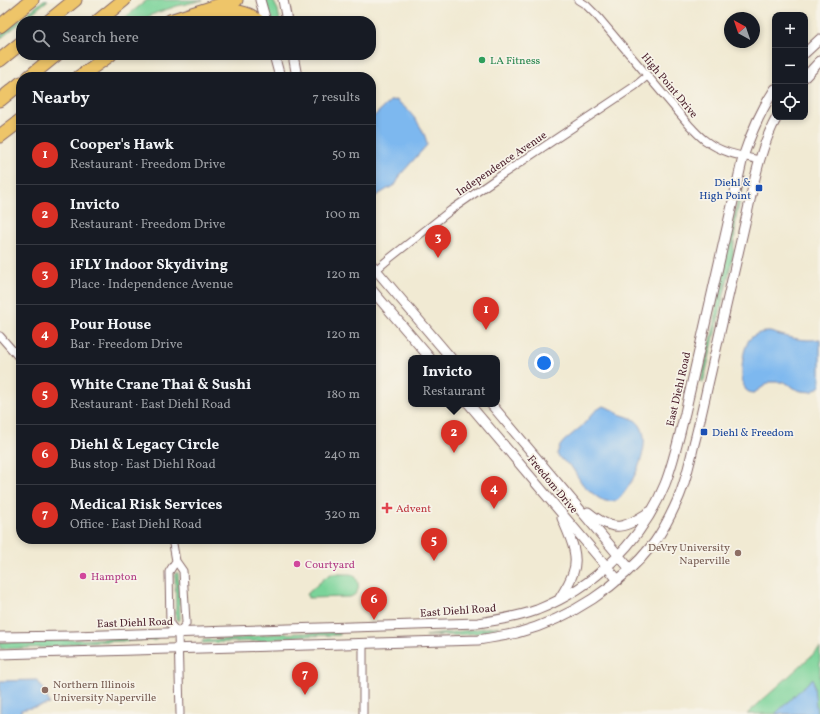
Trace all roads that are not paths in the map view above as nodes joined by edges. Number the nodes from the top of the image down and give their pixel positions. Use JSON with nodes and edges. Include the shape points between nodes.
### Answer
{"nodes":[{"id":1,"x":32,"y":0,"type":"edge"},
{"id":2,"x":75,"y":0,"type":"edge"},
{"id":3,"x":124,"y":0,"type":"edge"},
{"id":4,"x":236,"y":0,"type":"edge"},
{"id":5,"x":260,"y":0,"type":"edge"},
{"id":6,"x":283,"y":0,"type":"edge"},
{"id":7,"x":578,"y":0,"type":"edge"},
{"id":8,"x":202,"y":11,"type":"junction"},
{"id":9,"x":55,"y":16,"type":"edge"},
{"id":10,"x":104,"y":16,"type":"edge"},
{"id":11,"x":186,"y":16,"type":"edge"},
{"id":12,"x":251,"y":16,"type":"edge"},
{"id":13,"x":265,"y":16,"type":"edge"},
{"id":14,"x":286,"y":16,"type":"edge"},
{"id":15,"x":0,"y":26,"type":"edge"},
{"id":16,"x":820,"y":39,"type":"edge"},
{"id":17,"x":16,"y":47,"type":"edge"},
{"id":18,"x":808,"y":50,"type":"edge"},
{"id":19,"x":0,"y":60,"type":"edge"},
{"id":20,"x":50,"y":60,"type":"edge"},
{"id":21,"x":103,"y":60,"type":"edge"},
{"id":22,"x":275,"y":60,"type":"edge"},
{"id":23,"x":294,"y":60,"type":"edge"},
{"id":24,"x":820,"y":61,"type":"edge"},
{"id":25,"x":34,"y":72,"type":"edge"},
{"id":26,"x":86,"y":72,"type":"edge"},
{"id":27,"x":279,"y":72,"type":"edge"},
{"id":28,"x":296,"y":72,"type":"edge"},
{"id":29,"x":808,"y":73,"type":"edge"},
{"id":30,"x":648,"y":76,"type":"junction"},
{"id":31,"x":16,"y":87,"type":"edge"},
{"id":32,"x":772,"y":94,"type":"edge"},
{"id":33,"x":0,"y":100,"type":"edge"},
{"id":34,"x":776,"y":120,"type":"edge"},
{"id":35,"x":16,"y":124,"type":"edge"},
{"id":36,"x":0,"y":136,"type":"edge"},
{"id":37,"x":743,"y":157,"type":"junction"},
{"id":38,"x":760,"y":160,"type":"junction"},
{"id":39,"x":376,"y":267,"type":"edge"},
{"id":40,"x":376,"y":272,"type":"edge"},
{"id":41,"x":376,"y":295,"type":"edge"},
{"id":42,"x":0,"y":336,"type":"edge"},
{"id":43,"x":16,"y":354,"type":"edge"},
{"id":44,"x":427,"y":355,"type":"edge"},
{"id":45,"x":448,"y":355,"type":"edge"},
{"id":46,"x":472,"y":407,"type":"edge"},
{"id":47,"x":494,"y":407,"type":"edge"},
{"id":48,"x":572,"y":500,"type":"junction"},
{"id":49,"x":652,"y":510,"type":"junction"},
{"id":50,"x":560,"y":511,"type":"junction"},
{"id":51,"x":173,"y":544,"type":"edge"},
{"id":52,"x":619,"y":555,"type":"junction"},
{"id":53,"x":176,"y":561,"type":"junction"},
{"id":54,"x":607,"y":567,"type":"junction"},
{"id":55,"x":630,"y":569,"type":"junction"},
{"id":56,"x":618,"y":580,"type":"junction"},
{"id":57,"x":559,"y":599,"type":"junction"},
{"id":58,"x":178,"y":633,"type":"junction"},
{"id":59,"x":0,"y":637,"type":"edge"},
{"id":60,"x":363,"y":644,"type":"junction"},
{"id":61,"x":179,"y":648,"type":"junction"},
{"id":62,"x":0,"y":654,"type":"edge"},
{"id":63,"x":180,"y":714,"type":"edge"},
{"id":64,"x":363,"y":714,"type":"edge"}],
"edges":[{"from":1,"to":15,"type":"highway"},
{"from":2,"to":9,"type":"highway"},
{"from":3,"to":10,"type":"highway"},
{"from":4,"to":8,"type":"highway"},
{"from":5,"to":13,"type":"street"},
{"from":6,"to":14,"type":"street"},
{"from":7,"to":30,"type":"street","name":"High Point Drive","via":[[598,17]]},
{"from":8,"to":11,"type":"highway"},
{"from":8,"to":12,"type":"highway","via":[[239,11]]},
{"from":16,"to":18,"type":"street"},
{"from":17,"to":19,"type":"highway"},
{"from":20,"to":25,"type":"highway"},
{"from":21,"to":26,"type":"highway"},
{"from":22,"to":27,"type":"street"},
{"from":23,"to":28,"type":"street"},
{"from":24,"to":29,"type":"street"},
{"from":30,"to":37,"type":"street","name":"High Point Drive","via":[[700,137],[715,148]]},
{"from":30,"to":39,"type":"street","name":"Independence Avenue","via":[[451,210]]},
{"from":31,"to":33,"type":"highway"},
{"from":32,"to":37,"type":"street","name":"East Diehl Road","via":[[758,118]]},
{"from":34,"to":38,"type":"street"},
{"from":35,"to":36,"type":"highway"},
{"from":37,"to":38,"type":"street","name":"High Point Drive"},
{"from":37,"to":49,"type":"street","name":"East Diehl Road","via":[[675,453],[665,484]]},
{"from":38,"to":55,"type":"street","via":[[686,478],[665,526]]},
{"from":40,"to":45,"type":"street"},
{"from":41,"to":44,"type":"street"},
{"from":42,"to":43,"type":"street"},
{"from":46,"to":50,"type":"street","name":"Freedom Drive"},
{"from":47,"to":48,"type":"street","name":"Freedom Drive"},
{"from":48,"to":49,"type":"street","via":[[597,519],[620,527],[630,524]]},
{"from":48,"to":52,"type":"street","name":"Freedom Drive"},
{"from":49,"to":52,"type":"street","name":"East Diehl Road","via":[[643,526]]},
{"from":50,"to":54,"type":"street","name":"Freedom Drive"},
{"from":50,"to":57,"type":"street","via":[[573,546],[575,564],[568,585]]},
{"from":51,"to":53,"type":"street"},
{"from":52,"to":54,"type":"street","name":"East Diehl Road"},
{"from":52,"to":55,"type":"street","name":"Freedom Drive"},
{"from":53,"to":58,"type":"street","via":[[169,572],[170,624]]},
{"from":53,"to":58,"type":"street","via":[[183,571],[186,624]]},
{"from":54,"to":56,"type":"street","name":"Freedom Drive"},
{"from":54,"to":57,"type":"street","name":"East Diehl Road"},
{"from":55,"to":56,"type":"street"},
{"from":56,"to":60,"type":"street","via":[[575,609],[541,626],[516,633],[478,640]]},
{"from":57,"to":58,"type":"street","name":"East Diehl Road","via":[[519,616],[478,623]]},
{"from":58,"to":59,"type":"street","name":"East Diehl Road"},
{"from":58,"to":61,"type":"street"},
{"from":60,"to":61,"type":"street"},
{"from":60,"to":64,"type":"street"},
{"from":61,"to":62,"type":"street"},
{"from":61,"to":63,"type":"street"}]}
